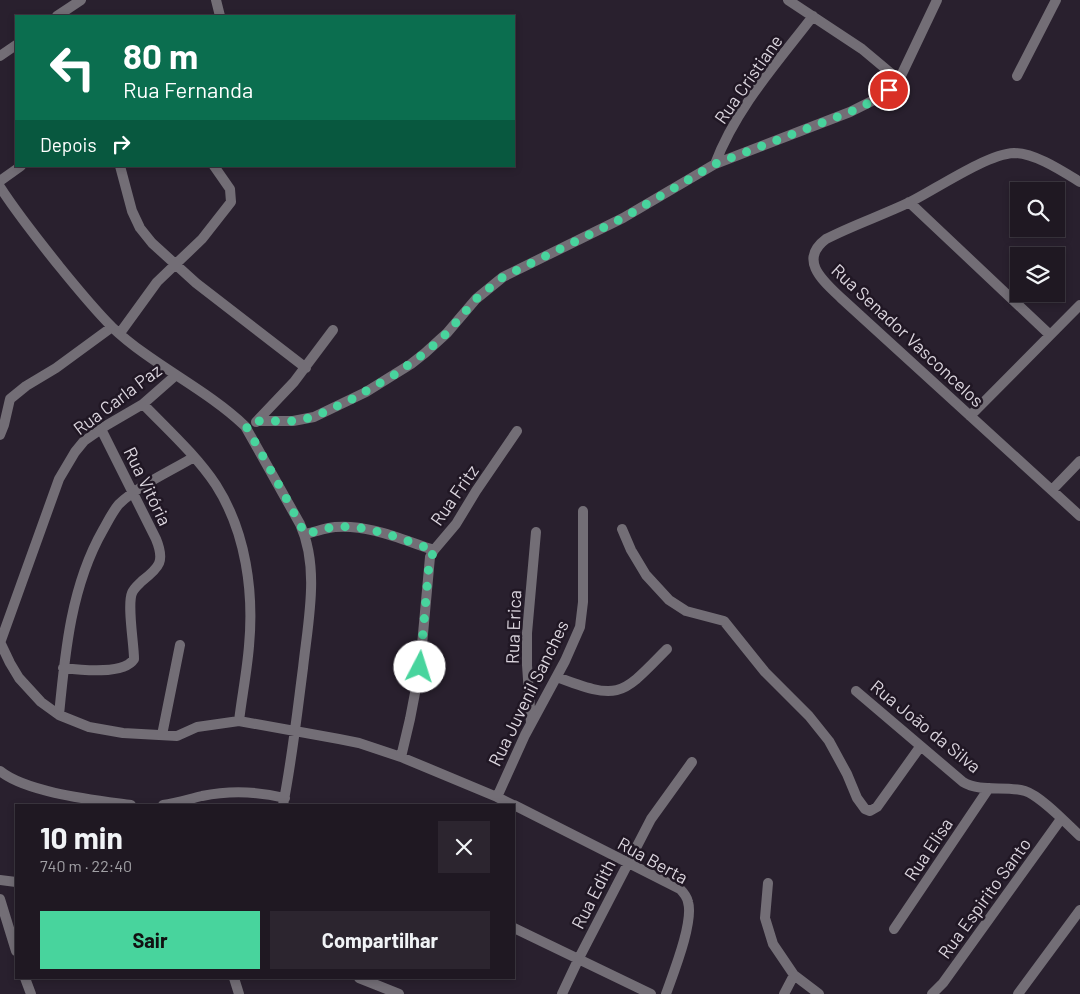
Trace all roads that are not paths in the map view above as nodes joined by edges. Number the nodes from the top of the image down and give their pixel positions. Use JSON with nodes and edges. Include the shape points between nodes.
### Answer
{"nodes":[{"id":1,"x":81,"y":0,"type":"edge"},
{"id":2,"x":216,"y":0,"type":"edge"},
{"id":3,"x":788,"y":0,"type":"edge"},
{"id":4,"x":938,"y":0,"type":"edge"},
{"id":5,"x":1056,"y":0,"type":"edge"},
{"id":6,"x":58,"y":15,"type":"edge"},
{"id":7,"x":220,"y":15,"type":"edge"},
{"id":8,"x":813,"y":16,"type":"junction"},
{"id":9,"x":15,"y":45,"type":"edge"},
{"id":10,"x":1,"y":55,"type":"edge"},
{"id":11,"x":1017,"y":76,"type":"dead end"},
{"id":12,"x":899,"y":80,"type":"junction"},
{"id":13,"x":715,"y":164,"type":"junction"},
{"id":14,"x":20,"y":167,"type":"edge"},
{"id":15,"x":120,"y":167,"type":"edge"},
{"id":16,"x":215,"y":167,"type":"edge"},
{"id":17,"x":0,"y":181,"type":"edge"},
{"id":18,"x":1080,"y":182,"type":"edge"},
{"id":19,"x":0,"y":188,"type":"edge"},
{"id":20,"x":909,"y":202,"type":"junction"},
{"id":21,"x":175,"y":264,"type":"junction"},
{"id":22,"x":1080,"y":305,"type":"edge"},
{"id":23,"x":116,"y":330,"type":"junction"},
{"id":24,"x":333,"y":330,"type":"dead end"},
{"id":25,"x":1050,"y":335,"type":"junction"},
{"id":26,"x":306,"y":368,"type":"junction"},
{"id":27,"x":176,"y":375,"type":"junction"},
{"id":28,"x":142,"y":404,"type":"junction"},
{"id":29,"x":970,"y":416,"type":"junction"},
{"id":30,"x":258,"y":421,"type":"junction"},
{"id":31,"x":246,"y":426,"type":"junction"},
{"id":32,"x":101,"y":429,"type":"junction"},
{"id":33,"x":517,"y":431,"type":"dead end"},
{"id":34,"x":0,"y":435,"type":"edge"},
{"id":35,"x":194,"y":457,"type":"junction"},
{"id":36,"x":1080,"y":461,"type":"edge"},
{"id":37,"x":1052,"y":490,"type":"junction"},
{"id":38,"x":134,"y":493,"type":"junction"},
{"id":39,"x":583,"y":512,"type":"dead end"},
{"id":40,"x":1080,"y":516,"type":"edge"},
{"id":41,"x":622,"y":529,"type":"dead end"},
{"id":42,"x":536,"y":532,"type":"dead end"},
{"id":43,"x":305,"y":534,"type":"junction"},
{"id":44,"x":434,"y":550,"type":"junction"},
{"id":45,"x":0,"y":642,"type":"edge"},
{"id":46,"x":180,"y":645,"type":"dead end"},
{"id":47,"x":666,"y":649,"type":"dead end"},
{"id":48,"x":64,"y":668,"type":"junction"},
{"id":49,"x":557,"y":677,"type":"junction"},
{"id":50,"x":856,"y":691,"type":"dead end"},
{"id":51,"x":59,"y":715,"type":"junction"},
{"id":52,"x":239,"y":721,"type":"junction"},
{"id":53,"x":531,"y":724,"type":"junction"},
{"id":54,"x":295,"y":731,"type":"junction"},
{"id":55,"x":162,"y":735,"type":"junction"},
{"id":56,"x":920,"y":746,"type":"junction"},
{"id":57,"x":401,"y":757,"type":"junction"},
{"id":58,"x":692,"y":762,"type":"dead end"},
{"id":59,"x":0,"y":771,"type":"edge"},
{"id":60,"x":989,"y":788,"type":"junction"},
{"id":61,"x":497,"y":797,"type":"junction"},
{"id":62,"x":284,"y":802,"type":"edge"},
{"id":63,"x":124,"y":804,"type":"edge"},
{"id":64,"x":169,"y":804,"type":"edge"},
{"id":65,"x":512,"y":804,"type":"edge"},
{"id":66,"x":515,"y":806,"type":"edge"},
{"id":67,"x":1061,"y":819,"type":"junction"},
{"id":68,"x":1080,"y":836,"type":"edge"},
{"id":69,"x":627,"y":863,"type":"junction"},
{"id":70,"x":0,"y":880,"type":"edge"},
{"id":71,"x":15,"y":882,"type":"edge"},
{"id":72,"x":768,"y":883,"type":"dead end"},
{"id":73,"x":0,"y":899,"type":"edge"},
{"id":74,"x":1080,"y":910,"type":"edge"},
{"id":75,"x":515,"y":928,"type":"edge"},
{"id":76,"x":894,"y":929,"type":"dead end"},
{"id":77,"x":15,"y":948,"type":"edge"},
{"id":78,"x":578,"y":958,"type":"junction"},
{"id":79,"x":794,"y":975,"type":"junction"},
{"id":80,"x":25,"y":979,"type":"edge"},
{"id":81,"x":234,"y":979,"type":"edge"},
{"id":82,"x":362,"y":979,"type":"edge"},
{"id":83,"x":236,"y":993,"type":"edge"},
{"id":84,"x":31,"y":994,"type":"edge"},
{"id":85,"x":399,"y":994,"type":"edge"},
{"id":86,"x":562,"y":994,"type":"edge"},
{"id":87,"x":651,"y":994,"type":"edge"},
{"id":88,"x":666,"y":994,"type":"edge"},
{"id":89,"x":784,"y":994,"type":"edge"},
{"id":90,"x":819,"y":994,"type":"edge"},
{"id":91,"x":932,"y":994,"type":"edge"},
{"id":92,"x":1018,"y":994,"type":"edge"}],
"edges":[{"from":1,"to":6,"type":"street"},
{"from":2,"to":7,"type":"street"},
{"from":3,"to":8,"type":"street"},
{"from":4,"to":12,"type":"street"},
{"from":5,"to":11,"type":"street"},
{"from":8,"to":12,"type":"street","via":[[862,49]]},
{"from":8,"to":13,"type":"street","name":"Rua Cristiane","via":[[746,104],[727,135]]},
{"from":9,"to":10,"type":"street"},
{"from":12,"to":13,"type":"street","via":[[880,97],[862,106]]},
{"from":13,"to":30,"type":"street","via":[[623,218],[503,277],[476,299],[425,353],[366,392],[314,417]]},
{"from":14,"to":17,"type":"street"},
{"from":15,"to":21,"type":"street","via":[[140,228]]},
{"from":16,"to":21,"type":"street","via":[[232,196],[228,207],[202,239]]},
{"from":18,"to":20,"type":"street","name":"Rua Senador Vasconcelos","via":[[1023,154],[1008,154],[986,161]]},
{"from":19,"to":23,"type":"street","via":[[78,290]]},
{"from":20,"to":25,"type":"street"},
{"from":20,"to":29,"type":"street","name":"Rua Senador Vasconcelos","via":[[826,240],[814,252],[816,268],[841,298]]},
{"from":21,"to":23,"type":"street"},
{"from":21,"to":26,"type":"street"},
{"from":22,"to":25,"type":"street"},
{"from":23,"to":27,"type":"street"},
{"from":23,"to":34,"type":"street","via":[[16,394],[9,403]]},
{"from":24,"to":26,"type":"street"},
{"from":25,"to":29,"type":"street"},
{"from":26,"to":30,"type":"street"},
{"from":27,"to":28,"type":"street","name":"Rua Carla Paz"},
{"from":27,"to":31,"type":"street"},
{"from":28,"to":32,"type":"street","name":"Rua Carla Paz"},
{"from":28,"to":35,"type":"street"},
{"from":29,"to":37,"type":"street","name":"Rua Senador Vasconcelos"},
{"from":30,"to":31,"type":"street"},
{"from":31,"to":43,"type":"street"},
{"from":32,"to":38,"type":"street","name":"Rua Vitória"},
{"from":32,"to":45,"type":"street","name":"Rua Carla Paz","via":[[84,441],[61,474]]},
{"from":33,"to":44,"type":"street","name":"Rua Fritz","via":[[456,524]]},
{"from":35,"to":38,"type":"street"},
{"from":35,"to":52,"type":"street","via":[[216,485],[237,528],[249,580],[249,646]]},
{"from":36,"to":37,"type":"street"},
{"from":37,"to":40,"type":"street","name":"Rua Senador Vasconcelos"},
{"from":38,"to":48,"type":"street","via":[[118,505],[92,549],[74,609]]},
{"from":38,"to":48,"type":"street","name":"Rua Vitória","via":[[160,548],[161,560],[132,592],[132,662],[116,669]]},
{"from":39,"to":49,"type":"street","name":"Rua Juvenil Sanches","via":[[581,620]]},
{"from":41,"to":56,"type":"street","via":[[646,575],[669,600],[686,611],[724,621],[765,672],[809,716],[829,741],[865,810],[877,807]]},
{"from":42,"to":53,"type":"street","name":"Rua Erica","via":[[527,633]]},
{"from":43,"to":44,"type":"street","via":[[336,527],[354,528]]},
{"from":43,"to":54,"type":"street","via":[[312,586]]},
{"from":44,"to":57,"type":"street","name":"Rua Fritz","via":[[429,564],[420,667]]},
{"from":45,"to":51,"type":"street","name":"Rua Berta","via":[[19,678]]},
{"from":46,"to":55,"type":"street"},
{"from":47,"to":49,"type":"street","via":[[636,681],[614,692],[593,690]]},
{"from":48,"to":51,"type":"street"},
{"from":49,"to":53,"type":"street","name":"Rua Juvenil Sanches"},
{"from":50,"to":56,"type":"street","name":"Rua João da Silva"},
{"from":51,"to":55,"type":"street","name":"Rua Berta","via":[[103,731]]},
{"from":52,"to":54,"type":"street","name":"Rua Berta"},
{"from":52,"to":55,"type":"street","name":"Rua Berta","via":[[197,727],[177,736]]},
{"from":53,"to":61,"type":"street","name":"Rua Juvenil Sanches"},
{"from":54,"to":57,"type":"street","name":"Rua Berta","via":[[359,744]]},
{"from":54,"to":62,"type":"street"},
{"from":56,"to":60,"type":"street","name":"Rua João da Silva","via":[[968,785]]},
{"from":57,"to":61,"type":"street","name":"Rua Berta"},
{"from":58,"to":69,"type":"street","name":"Rua Edith","via":[[654,814]]},
{"from":59,"to":63,"type":"street","via":[[24,785]]},
{"from":60,"to":67,"type":"street","name":"Rua João da Silva","via":[[1027,792]]},
{"from":60,"to":76,"type":"street","name":"Rua Elisa"},
{"from":61,"to":65,"type":"street","name":"Rua Berta"},
{"from":62,"to":64,"type":"street","via":[[265,793],[245,791]]},
{"from":66,"to":69,"type":"street","name":"Rua Berta"},
{"from":67,"to":68,"type":"street","name":"Rua João da Silva"},
{"from":67,"to":91,"type":"street","name":"Rua Espirito Santo"},
{"from":69,"to":78,"type":"street","name":"Rua Edith"},
{"from":69,"to":88,"type":"street","name":"Rua Berta","via":[[680,889],[689,903],[686,929]]},
{"from":70,"to":71,"type":"street"},
{"from":72,"to":79,"type":"street","via":[[765,918],[773,944]]},
{"from":73,"to":77,"type":"street"},
{"from":74,"to":92,"type":"street"},
{"from":75,"to":78,"type":"street"},
{"from":78,"to":86,"type":"street","name":"Rua Edith"},
{"from":78,"to":87,"type":"street"},
{"from":79,"to":89,"type":"street"},
{"from":79,"to":90,"type":"street"},
{"from":80,"to":84,"type":"street"},
{"from":81,"to":83,"type":"street"},
{"from":82,"to":85,"type":"street"}]}
